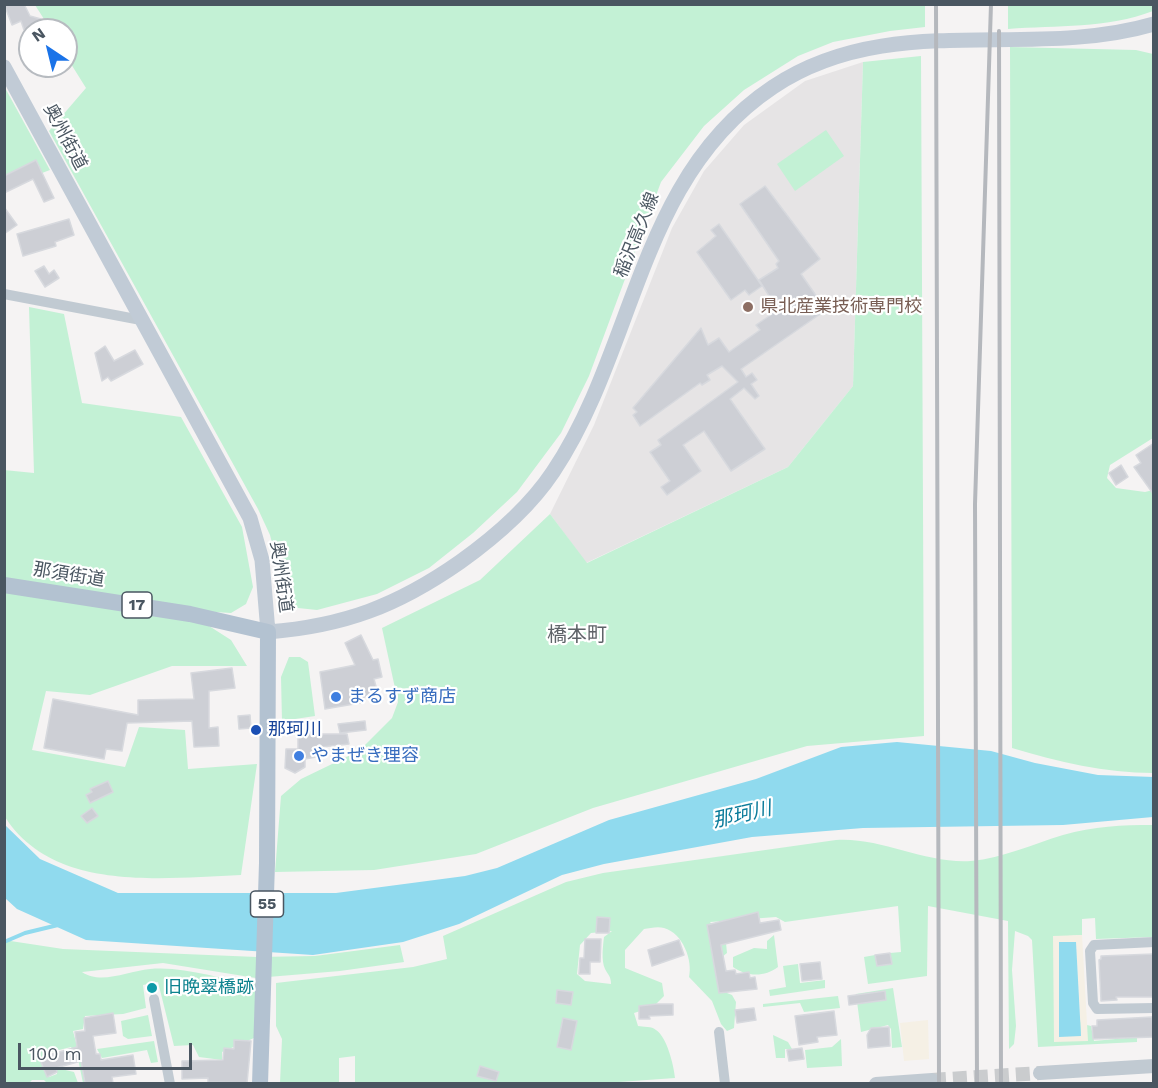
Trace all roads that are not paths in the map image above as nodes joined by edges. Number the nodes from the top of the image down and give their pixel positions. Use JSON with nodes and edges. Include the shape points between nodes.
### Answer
{"nodes":[{"id":1,"x":1154,"y":24,"type":"edge"},
{"id":2,"x":4,"y":67,"type":"edge"},
{"id":3,"x":4,"y":294,"type":"edge"},
{"id":4,"x":141,"y":320,"type":"junction"},
{"id":5,"x":4,"y":585,"type":"edge"},
{"id":6,"x":268,"y":632,"type":"junction"},
{"id":7,"x":1154,"y":942,"type":"edge"},
{"id":8,"x":154,"y":999,"type":"dead end"},
{"id":9,"x":1154,"y":1008,"type":"edge"},
{"id":10,"x":719,"y":1032,"type":"dead end"},
{"id":11,"x":1154,"y":1066,"type":"edge"},
{"id":12,"x":1040,"y":1073,"type":"tunnel mouth"},
{"id":13,"x":932,"y":1080,"type":"dead end"},
{"id":14,"x":170,"y":1083,"type":"edge"},
{"id":15,"x":260,"y":1083,"type":"edge"},
{"id":16,"x":725,"y":1083,"type":"edge"},
{"id":17,"x":876,"y":1083,"type":"edge"},
{"id":18,"x":891,"y":1083,"type":"edge"}],
"edges":[{"from":1,"to":6,"type":"main road","name":"稲沢高久線","via":[[1086,37],[921,39],[888,44],[828,58],[773,87],[713,140],[674,196],[597,387],[552,474],[526,506],[467,557],[398,599],[331,624]]},
{"from":2,"to":4,"type":"main road","name":"奥州街道"},
{"from":3,"to":4,"type":"street"},
{"from":4,"to":6,"type":"main road","name":"奥州街道","via":[[250,518],[262,560]]},
{"from":5,"to":6,"type":"main road","name":"那須街道","number":"17","via":[[190,614]]},
{"from":6,"to":15,"type":"main road","name":"奥州街道","number":"55","via":[[269,793]]},
{"from":7,"to":9,"type":"street","via":[[1094,945],[1090,951],[1093,1003],[1097,1009]]},
{"from":8,"to":14,"type":"street"},
{"from":10,"to":16,"type":"street"},
{"from":11,"to":12,"type":"street"},
{"from":13,"to":18,"type":"street"},
{"from":17,"to":18,"type":"street"}]}
